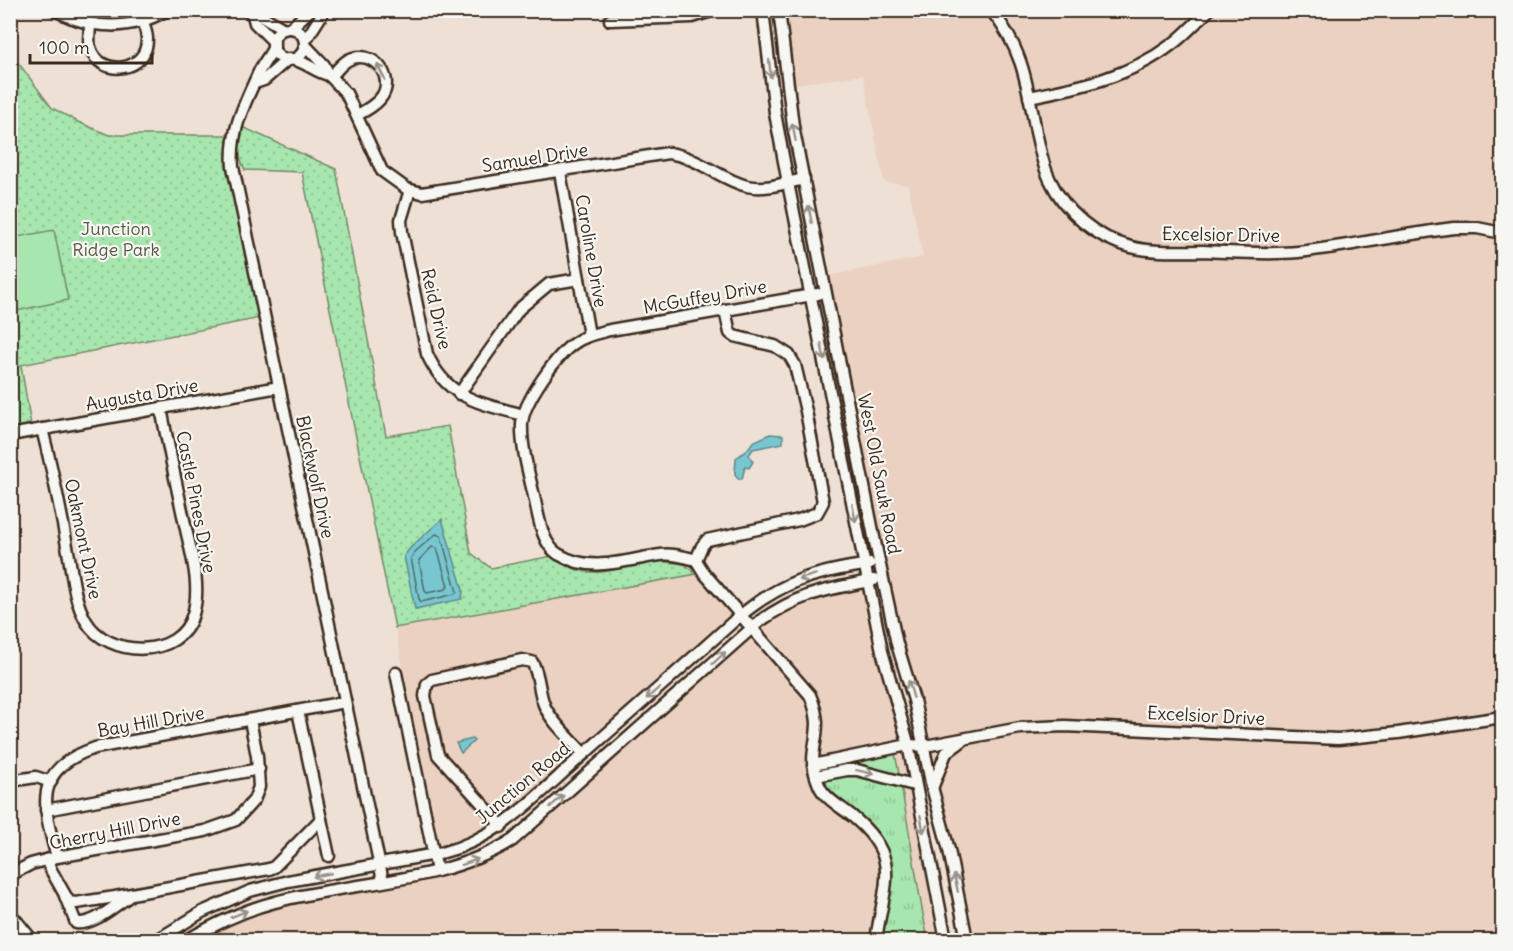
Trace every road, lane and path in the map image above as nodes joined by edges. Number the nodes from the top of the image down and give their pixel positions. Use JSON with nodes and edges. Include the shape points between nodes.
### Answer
{"nodes":[{"id":1,"x":55,"y":10,"type":"edge"},
{"id":2,"x":167,"y":10,"type":"edge"},
{"id":3,"x":310,"y":10,"type":"edge"},
{"id":4,"x":322,"y":10,"type":"edge"},
{"id":5,"x":715,"y":10,"type":"edge"},
{"id":6,"x":763,"y":10,"type":"edge"},
{"id":7,"x":779,"y":10,"type":"edge"},
{"id":8,"x":991,"y":10,"type":"edge"},
{"id":9,"x":1209,"y":10,"type":"edge"},
{"id":10,"x":250,"y":13,"type":"edge"},
{"id":11,"x":610,"y":20,"type":"dead end"},
{"id":12,"x":143,"y":21,"type":"junction"},
{"id":13,"x":90,"y":24,"type":"junction"},
{"id":14,"x":287,"y":28,"type":"junction"},
{"id":15,"x":305,"y":43,"type":"junction"},
{"id":16,"x":274,"y":44,"type":"junction"},
{"id":17,"x":290,"y":59,"type":"junction"},
{"id":18,"x":330,"y":76,"type":"junction"},
{"id":19,"x":255,"y":83,"type":"junction"},
{"id":20,"x":1029,"y":97,"type":"junction"},
{"id":21,"x":357,"y":115,"type":"junction"},
{"id":22,"x":560,"y":172,"type":"junction"},
{"id":23,"x":804,"y":179,"type":"junction"},
{"id":24,"x":788,"y":183,"type":"junction"},
{"id":25,"x":410,"y":190,"type":"junction"},
{"id":26,"x":1503,"y":233,"type":"edge"},
{"id":27,"x":579,"y":279,"type":"junction"},
{"id":28,"x":826,"y":292,"type":"junction"},
{"id":29,"x":812,"y":295,"type":"junction"},
{"id":30,"x":725,"y":310,"type":"junction"},
{"id":31,"x":589,"y":335,"type":"junction"},
{"id":32,"x":279,"y":387,"type":"junction"},
{"id":33,"x":459,"y":393,"type":"junction"},
{"id":34,"x":161,"y":408,"type":"junction"},
{"id":35,"x":523,"y":415,"type":"junction"},
{"id":36,"x":42,"y":429,"type":"junction"},
{"id":37,"x":10,"y":435,"type":"edge"},
{"id":38,"x":696,"y":560,"type":"junction"},
{"id":39,"x":879,"y":563,"type":"junction"},
{"id":40,"x":864,"y":565,"type":"junction"},
{"id":41,"x":883,"y":578,"type":"junction"},
{"id":42,"x":868,"y":582,"type":"junction"},
{"id":43,"x":741,"y":615,"type":"junction"},
{"id":44,"x":753,"y":627,"type":"junction"},
{"id":45,"x":148,"y":648,"type":"joint"},
{"id":46,"x":396,"y":674,"type":"dead end"},
{"id":47,"x":345,"y":702,"type":"junction"},
{"id":48,"x":298,"y":711,"type":"junction"},
{"id":49,"x":1503,"y":717,"type":"edge"},
{"id":50,"x":250,"y":720,"type":"junction"},
{"id":51,"x":965,"y":739,"type":"junction"},
{"id":52,"x":908,"y":746,"type":"junction"},
{"id":53,"x":925,"y":746,"type":"junction"},
{"id":54,"x":584,"y":754,"type":"junction"},
{"id":55,"x":259,"y":769,"type":"junction"},
{"id":56,"x":814,"y":771,"type":"junction"},
{"id":57,"x":10,"y":781,"type":"edge"},
{"id":58,"x":51,"y":782,"type":"junction"},
{"id":59,"x":915,"y":784,"type":"junction"},
{"id":60,"x":932,"y":787,"type":"junction"},
{"id":61,"x":46,"y":810,"type":"junction"},
{"id":62,"x":321,"y":819,"type":"junction"},
{"id":63,"x":501,"y":827,"type":"junction"},
{"id":64,"x":433,"y":854,"type":"junction"},
{"id":65,"x":329,"y":856,"type":"dead end"},
{"id":66,"x":52,"y":858,"type":"junction"},
{"id":67,"x":379,"y":864,"type":"junction"},
{"id":68,"x":436,"y":871,"type":"junction"},
{"id":69,"x":10,"y":875,"type":"edge"},
{"id":70,"x":383,"y":881,"type":"junction"},
{"id":71,"x":134,"y":894,"type":"junction"},
{"id":72,"x":64,"y":896,"type":"junction"},
{"id":73,"x":10,"y":913,"type":"edge"},
{"id":74,"x":877,"y":936,"type":"edge"},
{"id":75,"x":32,"y":940,"type":"edge"},
{"id":76,"x":157,"y":940,"type":"edge"},
{"id":77,"x":187,"y":940,"type":"edge"},
{"id":78,"x":945,"y":940,"type":"edge"},
{"id":79,"x":967,"y":940,"type":"edge"}],
"edges":[{"from":1,"to":13,"type":"street"},
{"from":2,"to":12,"type":"street"},
{"from":3,"to":14,"type":"street"},
{"from":4,"to":15,"type":"street"},
{"from":5,"to":11,"type":"street","via":[[692,17]]},
{"from":6,"to":24,"type":"street","name":"West Old Sauk Road","one_way":true},
{"from":23,"to":7,"type":"street","name":"West Old Sauk Road","one_way":true,"via":[[793,126]]},
{"from":8,"to":20,"type":"street","name":"Excelsior Drive","via":[[1018,52]]},
{"from":9,"to":20,"type":"street","via":[[1171,45],[1135,67],[1103,81]]},
{"from":10,"to":14,"type":"street"},
{"from":10,"to":16,"type":"street"},
{"from":12,"to":13,"type":"street","via":[[122,26]]},
{"from":12,"to":13,"type":"street","via":[[148,37],[146,49],[132,66],[118,69],[94,56]]},
{"from":14,"to":15,"type":"street","via":[[300,32]]},
{"from":14,"to":16,"type":"street","via":[[277,34]]},
{"from":15,"to":17,"type":"street","via":[[301,54]]},
{"from":15,"to":18,"type":"street"},
{"from":16,"to":17,"type":"street","via":[[279,55]]},
{"from":16,"to":19,"type":"street","name":"Blackwolf Drive"},
{"from":17,"to":18,"type":"street"},
{"from":17,"to":19,"type":"street","name":"Blackwolf Drive"},
{"from":18,"to":21,"type":"street","via":[[346,93]]},
{"from":21,"to":18,"type":"street","one_way":true,"via":[[383,96],[383,69],[370,58],[360,57],[347,61]]},
{"from":19,"to":32,"type":"street","name":"Blackwolf Drive","via":[[237,119],[231,151]]},
{"from":20,"to":26,"type":"street","name":"Excelsior Drive","via":[[1045,169],[1060,198],[1072,213],[1102,236],[1132,247],[1286,252],[1455,228]]},
{"from":21,"to":25,"type":"street","via":[[382,171]]},
{"from":22,"to":24,"type":"street","name":"Samuel Drive","via":[[668,153],[696,160],[747,186]]},
{"from":22,"to":25,"type":"street","name":"Samuel Drive","via":[[422,193]]},
{"from":22,"to":27,"type":"street","name":"Caroline Drive"},
{"from":23,"to":24,"type":"street","name":"Samuel Drive"},
{"from":28,"to":23,"type":"street","name":"West Old Sauk Road","one_way":true},
{"from":24,"to":29,"type":"street","name":"West Old Sauk Road"},
{"from":25,"to":33,"type":"street","name":"Reid Drive","via":[[401,220],[402,232],[427,354],[440,377]]},
{"from":27,"to":31,"type":"street","name":"Caroline Drive"},
{"from":27,"to":33,"type":"street","via":[[549,284],[519,309]]},
{"from":28,"to":29,"type":"street","name":"McGuffey Drive"},
{"from":28,"to":39,"type":"street","name":"West Old Sauk Road"},
{"from":29,"to":30,"type":"street","name":"McGuffey Drive"},
{"from":29,"to":40,"type":"street","name":"West Old Sauk Road","one_way":true},
{"from":30,"to":31,"type":"street","name":"McGuffey Drive"},
{"from":30,"to":38,"type":"street","via":[[730,333],[775,346],[789,355],[795,365],[823,502],[817,513],[805,519],[707,540]]},
{"from":31,"to":35,"type":"street","via":[[563,351]]},
{"from":32,"to":34,"type":"street","name":"Augusta Drive"},
{"from":32,"to":47,"type":"street","name":"Blackwolf Drive"},
{"from":33,"to":35,"type":"street","name":"Reid Drive","via":[[473,401]]},
{"from":34,"to":36,"type":"street","name":"Augusta Drive"},
{"from":34,"to":45,"type":"street","name":"Castle Pines Drive","via":[[197,597],[186,630],[170,642]]},
{"from":35,"to":38,"type":"street","via":[[522,435],[540,521],[555,552],[594,566],[661,554]]},
{"from":36,"to":37,"type":"street","name":"Augusta Drive"},
{"from":36,"to":45,"type":"street","name":"Oakmont Drive","via":[[84,618],[102,639],[117,646]]},
{"from":38,"to":43,"type":"street"},
{"from":39,"to":40,"type":"street","name":"Junction Road"},
{"from":39,"to":41,"type":"street","name":"West Old Sauk Road"},
{"from":40,"to":42,"type":"street","name":"West Old Sauk Road"},
{"from":40,"to":43,"type":"street","name":"Junction Road","one_way":true,"via":[[798,580],[765,596]]},
{"from":41,"to":42,"type":"street","name":"Junction Road"},
{"from":53,"to":41,"type":"street","name":"West Old Sauk Road","one_way":true},
{"from":42,"to":44,"type":"street","name":"Junction Road","via":[[807,595],[777,609]]},
{"from":42,"to":52,"type":"street","name":"West Old Sauk Road"},
{"from":43,"to":44,"type":"street"},
{"from":43,"to":54,"type":"street","name":"Junction Road","one_way":true},
{"from":44,"to":56,"type":"street","via":[[810,695],[817,723]]},
{"from":68,"to":44,"type":"street","name":"Junction Road","one_way":true,"via":[[466,864],[513,840]]},
{"from":46,"to":64,"type":"street"},
{"from":47,"to":48,"type":"street","name":"Bay Hill Drive"},
{"from":47,"to":67,"type":"street","name":"Blackwolf Drive"},
{"from":48,"to":50,"type":"street","name":"Bay Hill Drive"},
{"from":48,"to":62,"type":"street"},
{"from":49,"to":51,"type":"street","name":"Excelsior Drive","via":[[1338,739],[1065,726],[1020,728]]},
{"from":50,"to":55,"type":"street"},
{"from":50,"to":58,"type":"street","name":"Bay Hill Drive","via":[[95,748],[61,765]]},
{"from":51,"to":53,"type":"street","name":"Excelsior Drive"},
{"from":51,"to":60,"type":"street","via":[[946,753]]},
{"from":52,"to":53,"type":"street","name":"Excelsior Drive"},
{"from":52,"to":56,"type":"street","name":"Excelsior Drive"},
{"from":52,"to":59,"type":"street","name":"West Old Sauk Road"},
{"from":53,"to":60,"type":"street","name":"West Old Sauk Road"},
{"from":54,"to":63,"type":"street","name":"Junction Road"},
{"from":54,"to":63,"type":"street","via":[[543,704],[532,662],[522,660],[427,684],[438,755]]},
{"from":55,"to":61,"type":"street"},
{"from":55,"to":66,"type":"street","name":"Cherry Hill Drive","via":[[254,800],[227,824]]},
{"from":56,"to":59,"type":"street","one_way":true,"via":[[857,770]]},
{"from":56,"to":74,"type":"street","via":[[823,791],[865,827],[883,852],[887,873]]},
{"from":57,"to":58,"type":"street","via":[[36,777]]},
{"from":58,"to":61,"type":"street","name":"Bay Hill Drive"},
{"from":59,"to":78,"type":"street","name":"West Old Sauk Road","one_way":true},
{"from":79,"to":60,"type":"street","name":"West Old Sauk Road","one_way":true},
{"from":61,"to":66,"type":"street","name":"Bay Hill Drive"},
{"from":62,"to":65,"type":"street"},
{"from":62,"to":71,"type":"street","via":[[274,867]]},
{"from":63,"to":64,"type":"street","name":"Junction Road","via":[[461,847]]},
{"from":64,"to":67,"type":"street","name":"Junction Road"},
{"from":64,"to":68,"type":"street"},
{"from":66,"to":69,"type":"street","name":"Cherry Hill Drive"},
{"from":66,"to":72,"type":"street","name":"Bay Hill Drive"},
{"from":67,"to":70,"type":"street","name":"Blackwolf Drive"},
{"from":67,"to":76,"type":"street","name":"Junction Road","one_way":true,"via":[[250,891],[202,912]]},
{"from":68,"to":70,"type":"street","name":"Junction Road"},
{"from":77,"to":70,"type":"street","name":"Junction Road","one_way":true,"via":[[234,916],[276,901]]},
{"from":71,"to":72,"type":"street","via":[[76,903]]},
{"from":71,"to":72,"type":"street","name":"Bay Hill Drive","via":[[83,924],[76,923]]},
{"from":73,"to":75,"type":"street"}]}
